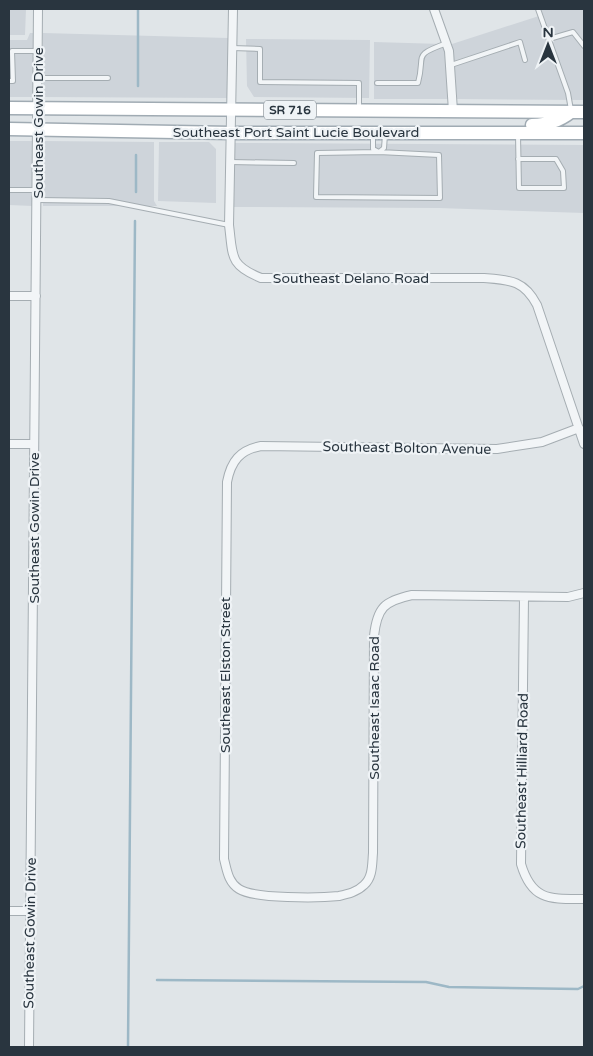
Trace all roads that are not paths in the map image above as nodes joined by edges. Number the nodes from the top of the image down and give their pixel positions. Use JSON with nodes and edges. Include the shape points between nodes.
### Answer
{"nodes":[{"id":1,"x":38,"y":9,"type":"edge"},
{"id":2,"x":233,"y":9,"type":"edge"},
{"id":3,"x":434,"y":9,"type":"edge"},
{"id":4,"x":544,"y":9,"type":"edge"},
{"id":5,"x":539,"y":10,"type":"edge"},
{"id":6,"x":549,"y":39,"type":"junction"},
{"id":7,"x":447,"y":44,"type":"junction"},
{"id":8,"x":584,"y":46,"type":"edge"},
{"id":9,"x":232,"y":48,"type":"junction"},
{"id":10,"x":38,"y":51,"type":"junction"},
{"id":11,"x":525,"y":60,"type":"dead end"},
{"id":12,"x":450,"y":65,"type":"junction"},
{"id":13,"x":38,"y":78,"type":"junction"},
{"id":14,"x":108,"y":78,"type":"dead end"},
{"id":15,"x":9,"y":81,"type":"edge"},
{"id":16,"x":377,"y":83,"type":"dead end"},
{"id":17,"x":9,"y":108,"type":"edge"},
{"id":18,"x":38,"y":108,"type":"junction"},
{"id":19,"x":232,"y":109,"type":"junction"},
{"id":20,"x":359,"y":110,"type":"junction"},
{"id":21,"x":453,"y":111,"type":"junction"},
{"id":22,"x":571,"y":112,"type":"junction"},
{"id":23,"x":584,"y":112,"type":"edge"},
{"id":24,"x":9,"y":129,"type":"edge"},
{"id":25,"x":38,"y":129,"type":"junction"},
{"id":26,"x":231,"y":133,"type":"junction"},
{"id":27,"x":379,"y":133,"type":"junction"},
{"id":28,"x":484,"y":133,"type":"junction"},
{"id":29,"x":518,"y":133,"type":"junction"},
{"id":30,"x":584,"y":133,"type":"edge"},
{"id":31,"x":378,"y":152,"type":"junction"},
{"id":32,"x":518,"y":160,"type":"junction"},
{"id":33,"x":230,"y":162,"type":"junction"},
{"id":34,"x":294,"y":163,"type":"dead end"},
{"id":35,"x":9,"y":190,"type":"edge"},
{"id":36,"x":38,"y":190,"type":"junction"},
{"id":37,"x":38,"y":200,"type":"junction"},
{"id":38,"x":229,"y":225,"type":"junction"},
{"id":39,"x":9,"y":296,"type":"edge"},
{"id":40,"x":36,"y":296,"type":"junction"},
{"id":41,"x":579,"y":428,"type":"junction"},
{"id":42,"x":9,"y":444,"type":"edge"},
{"id":43,"x":34,"y":444,"type":"junction"},
{"id":44,"x":584,"y":444,"type":"edge"},
{"id":45,"x":236,"y":458,"type":"joint"},
{"id":46,"x":584,"y":593,"type":"edge"},
{"id":47,"x":524,"y":597,"type":"junction"},
{"id":48,"x":239,"y":889,"type":"joint"},
{"id":49,"x":584,"y":899,"type":"edge"},
{"id":50,"x":9,"y":911,"type":"edge"},
{"id":51,"x":30,"y":911,"type":"junction"},
{"id":52,"x":29,"y":1047,"type":"edge"}],
"edges":[{"from":1,"to":10,"type":"street","name":"Southeast Gowin Drive"},
{"from":2,"to":9,"type":"street","name":"Southeast Delano Road"},
{"from":3,"to":7,"type":"street"},
{"from":4,"to":5,"type":"lane"},
{"from":5,"to":6,"type":"lane"},
{"from":6,"to":8,"type":"lane","via":[[574,32]]},
{"from":6,"to":22,"type":"lane","via":[[568,92]]},
{"from":7,"to":12,"type":"street"},
{"from":7,"to":16,"type":"lane","via":[[421,56],[418,83]]},
{"from":9,"to":19,"type":"street","name":"Southeast Delano Road"},
{"from":9,"to":20,"type":"lane","via":[[260,49],[260,82],[360,83]]},
{"from":10,"to":13,"type":"street","name":"Southeast Gowin Drive"},
{"from":10,"to":15,"type":"lane","via":[[12,50],[13,81]]},
{"from":11,"to":12,"type":"lane","via":[[520,42]]},
{"from":12,"to":21,"type":"street"},
{"from":13,"to":14,"type":"lane"},
{"from":13,"to":18,"type":"street","name":"Southeast Gowin Drive"},
{"from":17,"to":18,"type":"main road","name":"Southeast Port Saint Lucie Boulevard","number":"SR 716"},
{"from":18,"to":19,"type":"main road","name":"Southeast Port Saint Lucie Boulevard","number":"SR 716"},
{"from":18,"to":25,"type":"street","name":"Southeast Gowin Drive"},
{"from":19,"to":20,"type":"main road","name":"Southeast Port Saint Lucie Boulevard","number":"SR 716"},
{"from":19,"to":26,"type":"street","name":"Southeast Delano Road"},
{"from":20,"to":21,"type":"main road","name":"Southeast Port Saint Lucie Boulevard","number":"SR 716"},
{"from":21,"to":22,"type":"main road","name":"Southeast Port Saint Lucie Boulevard","number":"SR 716"},
{"from":22,"to":23,"type":"main road","name":"Southeast Port Saint Lucie Boulevard","number":"SR 716"},
{"from":22,"to":28,"type":"main road","via":[[548,124],[496,125]]},
{"from":24,"to":25,"type":"main road","name":"Southeast Port Saint Lucie Boulevard","number":"SR 716"},
{"from":25,"to":26,"type":"main road","name":"Southeast Port Saint Lucie Boulevard","number":"SR 716"},
{"from":25,"to":36,"type":"street","name":"Southeast Gowin Drive"},
{"from":26,"to":27,"type":"main road","name":"Southeast Port Saint Lucie Boulevard","number":"SR 716"},
{"from":26,"to":33,"type":"street","name":"Southeast Delano Road"},
{"from":27,"to":28,"type":"main road","name":"Southeast Port Saint Lucie Boulevard","number":"SR 716"},
{"from":27,"to":31,"type":"lane","via":[[373,149]]},
{"from":27,"to":31,"type":"lane","via":[[384,148]]},
{"from":28,"to":29,"type":"main road","name":"Southeast Port Saint Lucie Boulevard","number":"SR 716"},
{"from":29,"to":30,"type":"main road","name":"Southeast Port Saint Lucie Boulevard","number":"SR 716"},
{"from":29,"to":32,"type":"lane"},
{"from":31,"to":31,"type":"lane","via":[[317,154],[316,197],[440,198],[439,154]]},
{"from":32,"to":32,"type":"lane","via":[[519,188],[564,188],[563,171],[556,159]]},
{"from":33,"to":34,"type":"lane"},
{"from":33,"to":38,"type":"street","name":"Southeast Delano Road"},
{"from":35,"to":36,"type":"lane"},
{"from":36,"to":37,"type":"street","name":"Southeast Gowin Drive"},
{"from":37,"to":38,"type":"lane","via":[[109,201]]},
{"from":37,"to":40,"type":"street","name":"Southeast Gowin Drive"},
{"from":38,"to":41,"type":"street","name":"Southeast Delano Road","via":[[234,256],[243,271],[262,278],[484,278],[517,282],[531,293],[537,305]]},
{"from":39,"to":40,"type":"street"},
{"from":40,"to":43,"type":"street","name":"Southeast Gowin Drive"},
{"from":41,"to":44,"type":"street","name":"Southeast Delano Road"},
{"from":41,"to":45,"type":"street","name":"Southeast Bolton Avenue","via":[[542,442],[506,448],[261,446],[247,448]]},
{"from":42,"to":43,"type":"street"},
{"from":43,"to":51,"type":"street","name":"Southeast Gowin Drive"},
{"from":45,"to":48,"type":"street","name":"Southeast Elston Street","via":[[227,482],[224,859],[229,879]]},
{"from":46,"to":47,"type":"street","name":"Southeast Isaac Road","via":[[568,597]]},
{"from":47,"to":48,"type":"street","name":"Southeast Isaac Road","via":[[412,595],[394,599],[382,608],[375,620],[374,636],[373,853],[372,872],[366,884],[355,892],[338,896],[260,896]]},
{"from":47,"to":49,"type":"street","name":"Southeast Hilliard Road","via":[[521,864],[526,882],[538,893],[559,899]]},
{"from":50,"to":51,"type":"street"},
{"from":51,"to":52,"type":"street","name":"Southeast Gowin Drive"}]}
